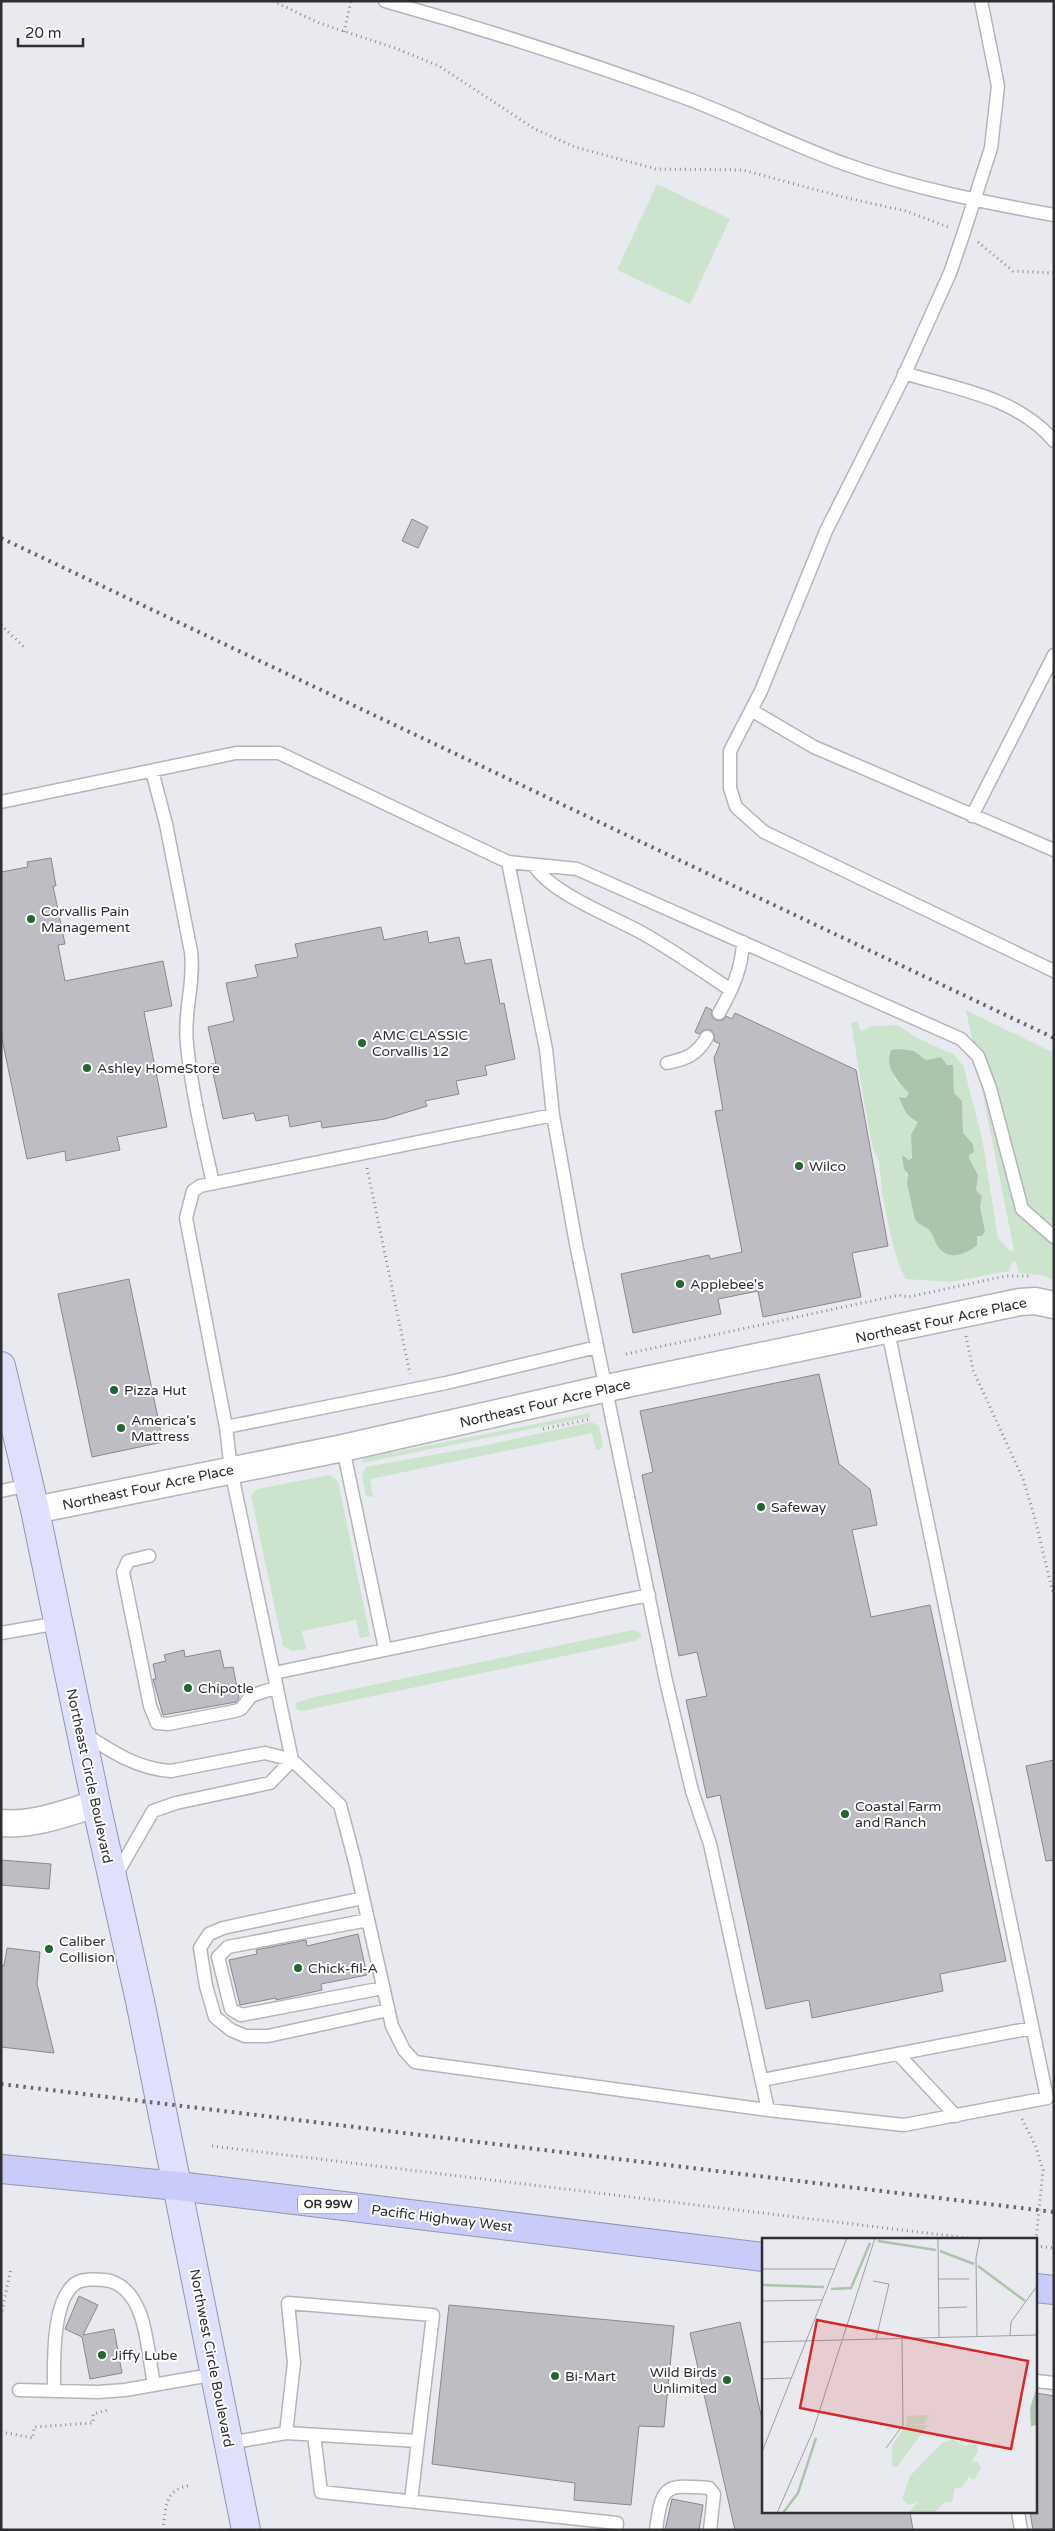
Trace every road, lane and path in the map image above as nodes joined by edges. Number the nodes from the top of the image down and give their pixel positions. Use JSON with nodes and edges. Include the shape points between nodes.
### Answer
{"nodes":[{"id":1,"x":273,"y":1,"type":"edge"},
{"id":2,"x":351,"y":1,"type":"edge"},
{"id":3,"x":385,"y":1,"type":"edge"},
{"id":4,"x":981,"y":1,"type":"edge"},
{"id":5,"x":344,"y":32,"type":"junction"},
{"id":6,"x":974,"y":200,"type":"junction"},
{"id":7,"x":1054,"y":215,"type":"edge"},
{"id":8,"x":963,"y":235,"type":"junction"},
{"id":9,"x":1054,"y":273,"type":"edge"},
{"id":10,"x":904,"y":373,"type":"junction"},
{"id":11,"x":1054,"y":440,"type":"edge"},
{"id":12,"x":1,"y":625,"type":"edge"},
{"id":13,"x":24,"y":647,"type":"dead end"},
{"id":14,"x":1054,"y":655,"type":"edge"},
{"id":15,"x":751,"y":710,"type":"junction"},
{"id":16,"x":152,"y":771,"type":"junction"},
{"id":17,"x":1,"y":802,"type":"edge"},
{"id":18,"x":972,"y":816,"type":"junction"},
{"id":19,"x":1054,"y":850,"type":"edge"},
{"id":20,"x":508,"y":862,"type":"junction"},
{"id":21,"x":534,"y":865,"type":"junction"},
{"id":22,"x":743,"y":942,"type":"junction"},
{"id":23,"x":1054,"y":971,"type":"edge"},
{"id":24,"x":731,"y":990,"type":"junction"},
{"id":25,"x":719,"y":1013,"type":"dead end"},
{"id":26,"x":707,"y":1037,"type":"dead end"},
{"id":27,"x":667,"y":1063,"type":"dead end"},
{"id":28,"x":553,"y":1115,"type":"junction"},
{"id":29,"x":367,"y":1167,"type":"dead end"},
{"id":30,"x":214,"y":1183,"type":"junction"},
{"id":31,"x":1054,"y":1237,"type":"edge"},
{"id":32,"x":1030,"y":1276,"type":"dead end"},
{"id":33,"x":1054,"y":1305,"type":"edge"},
{"id":34,"x":962,"y":1314,"type":"junction"},
{"id":35,"x":888,"y":1331,"type":"junction"},
{"id":36,"x":597,"y":1347,"type":"junction"},
{"id":37,"x":626,"y":1354,"type":"dead end"},
{"id":38,"x":2,"y":1376,"type":"edge"},
{"id":39,"x":607,"y":1388,"type":"junction"},
{"id":40,"x":413,"y":1390,"type":"junction"},
{"id":41,"x":226,"y":1427,"type":"junction"},
{"id":42,"x":344,"y":1448,"type":"junction"},
{"id":43,"x":230,"y":1470,"type":"junction"},
{"id":44,"x":1,"y":1491,"type":"edge"},
{"id":45,"x":32,"y":1498,"type":"junction"},
{"id":46,"x":149,"y":1556,"type":"dead end"},
{"id":47,"x":649,"y":1595,"type":"junction"},
{"id":48,"x":1054,"y":1597,"type":"edge"},
{"id":49,"x":59,"y":1623,"type":"junction"},
{"id":50,"x":1,"y":1634,"type":"edge"},
{"id":51,"x":385,"y":1649,"type":"junction"},
{"id":52,"x":274,"y":1673,"type":"junction"},
{"id":53,"x":277,"y":1687,"type":"junction"},
{"id":54,"x":81,"y":1731,"type":"junction"},
{"id":55,"x":292,"y":1760,"type":"junction"},
{"id":56,"x":96,"y":1804,"type":"junction"},
{"id":57,"x":1,"y":1823,"type":"edge"},
{"id":58,"x":113,"y":1882,"type":"junction"},
{"id":59,"x":363,"y":1898,"type":"junction"},
{"id":60,"x":368,"y":1920,"type":"junction"},
{"id":61,"x":383,"y":1988,"type":"junction"},
{"id":62,"x":388,"y":2010,"type":"junction"},
{"id":63,"x":1032,"y":2028,"type":"junction"},
{"id":64,"x":898,"y":2054,"type":"junction"},
{"id":65,"x":762,"y":2080,"type":"junction"},
{"id":66,"x":1015,"y":2104,"type":"junction"},
{"id":67,"x":768,"y":2110,"type":"junction"},
{"id":68,"x":956,"y":2116,"type":"junction"},
{"id":69,"x":212,"y":2146,"type":"dead end"},
{"id":70,"x":1,"y":2169,"type":"edge"},
{"id":71,"x":178,"y":2186,"type":"junction"},
{"id":72,"x":968,"y":2238,"type":"edge"},
{"id":73,"x":1036,"y":2238,"type":"edge"},
{"id":74,"x":1038,"y":2246,"type":"edge"},
{"id":75,"x":1054,"y":2248,"type":"edge"},
{"id":76,"x":762,"y":2257,"type":"edge"},
{"id":77,"x":11,"y":2268,"type":"dead end"},
{"id":78,"x":1038,"y":2288,"type":"edge"},
{"id":79,"x":1054,"y":2290,"type":"edge"},
{"id":80,"x":1,"y":2316,"type":"edge"},
{"id":81,"x":216,"y":2374,"type":"junction"},
{"id":82,"x":1038,"y":2381,"type":"edge"},
{"id":83,"x":1054,"y":2383,"type":"edge"},
{"id":84,"x":154,"y":2385,"type":"junction"},
{"id":85,"x":20,"y":2390,"type":"dead end"},
{"id":86,"x":54,"y":2390,"type":"junction"},
{"id":87,"x":110,"y":2410,"type":"dead end"},
{"id":88,"x":1,"y":2432,"type":"edge"},
{"id":89,"x":286,"y":2433,"type":"junction"},
{"id":90,"x":314,"y":2435,"type":"junction"},
{"id":91,"x":418,"y":2441,"type":"junction"},
{"id":92,"x":229,"y":2443,"type":"junction"},
{"id":93,"x":191,"y":2485,"type":"dead end"},
{"id":94,"x":411,"y":2502,"type":"junction"},
{"id":95,"x":1018,"y":2514,"type":"edge"},
{"id":96,"x":162,"y":2530,"type":"edge"},
{"id":97,"x":246,"y":2530,"type":"edge"},
{"id":98,"x":616,"y":2530,"type":"edge"},
{"id":99,"x":656,"y":2530,"type":"edge"},
{"id":100,"x":710,"y":2530,"type":"edge"},
{"id":101,"x":1021,"y":2530,"type":"edge"}],
"edges":[{"from":1,"to":5,"type":"path"},
{"from":2,"to":5,"type":"path"},
{"from":3,"to":6,"type":"lane","via":[[572,58],[693,101],[845,164]]},
{"from":4,"to":6,"type":"lane","via":[[998,86],[990,148]]},
{"from":5,"to":8,"type":"path","via":[[439,66],[535,129],[575,147],[656,169],[743,170],[906,211]]},
{"from":6,"to":7,"type":"lane"},
{"from":6,"to":8,"type":"lane"},
{"from":8,"to":9,"type":"path","via":[[982,243],[1013,271]]},
{"from":8,"to":10,"type":"lane","via":[[950,273]]},
{"from":10,"to":11,"type":"lane","via":[[1004,403],[1040,424]]},
{"from":10,"to":15,"type":"lane","via":[[826,531]]},
{"from":12,"to":13,"type":"path"},
{"from":14,"to":18,"type":"lane"},
{"from":15,"to":18,"type":"lane","via":[[814,747]]},
{"from":15,"to":23,"type":"lane","via":[[730,751],[730,788],[736,807],[764,832]]},
{"from":16,"to":17,"type":"lane"},
{"from":16,"to":20,"type":"lane","via":[[236,753],[279,753]]},
{"from":16,"to":30,"type":"lane","via":[[192,952],[194,968],[186,1043]]},
{"from":18,"to":19,"type":"lane"},
{"from":20,"to":21,"type":"lane"},
{"from":20,"to":28,"type":"lane","via":[[546,1049]]},
{"from":21,"to":22,"type":"lane","via":[[577,870]]},
{"from":21,"to":24,"type":"lane","via":[[540,876],[561,890],[644,934]]},
{"from":22,"to":24,"type":"lane","via":[[742,962]]},
{"from":22,"to":31,"type":"lane","via":[[961,1039],[978,1056],[990,1088],[1022,1209]]},
{"from":24,"to":25,"type":"lane"},
{"from":26,"to":27,"type":"lane","via":[[700,1050],[687,1058]]},
{"from":28,"to":30,"type":"lane"},
{"from":28,"to":36,"type":"lane"},
{"from":29,"to":40,"type":"path"},
{"from":30,"to":41,"type":"lane","via":[[200,1186],[194,1192],[186,1218]]},
{"from":32,"to":37,"type":"path","via":[[1006,1276],[908,1297],[898,1295]]},
{"from":33,"to":34,"type":"street","name":"Northeast Four Acre Place","via":[[1020,1302]]},
{"from":34,"to":35,"type":"street","name":"Northeast Four Acre Place"},
{"from":34,"to":48,"type":"path","via":[[973,1370],[1023,1479]]},
{"from":35,"to":39,"type":"street","name":"Northeast Four Acre Place"},
{"from":35,"to":63,"type":"lane"},
{"from":36,"to":39,"type":"lane"},
{"from":36,"to":40,"type":"lane"},
{"from":38,"to":45,"type":"main road","name":"Northeast Circle Boulevard"},
{"from":39,"to":42,"type":"street","name":"Northeast Four Acre Place"},
{"from":39,"to":47,"type":"lane"},
{"from":40,"to":41,"type":"lane"},
{"from":41,"to":43,"type":"lane"},
{"from":42,"to":43,"type":"street","name":"Northeast Four Acre Place"},
{"from":42,"to":51,"type":"lane"},
{"from":43,"to":45,"type":"street","name":"Northeast Four Acre Place"},
{"from":43,"to":52,"type":"lane"},
{"from":44,"to":45,"type":"lane"},
{"from":45,"to":49,"type":"main road","name":"Northeast Circle Boulevard"},
{"from":46,"to":53,"type":"lane","via":[[128,1561],[123,1572],[150,1706],[158,1723],[168,1724],[235,1711],[241,1709],[251,1696]]},
{"from":47,"to":51,"type":"lane"},
{"from":47,"to":65,"type":"lane","via":[[679,1737],[692,1791],[710,1844]]},
{"from":49,"to":50,"type":"lane"},
{"from":49,"to":54,"type":"main road","name":"Northeast Circle Boulevard"},
{"from":51,"to":52,"type":"lane"},
{"from":52,"to":53,"type":"lane"},
{"from":53,"to":55,"type":"lane"},
{"from":54,"to":55,"type":"lane","via":[[122,1758],[159,1770],[171,1771],[264,1753]]},
{"from":54,"to":56,"type":"main road","name":"Northeast Circle Boulevard"},
{"from":55,"to":58,"type":"lane","via":[[270,1783],[153,1811]]},
{"from":55,"to":59,"type":"lane","via":[[340,1805]]},
{"from":56,"to":57,"type":"street","via":[[56,1817]]},
{"from":56,"to":58,"type":"main road","name":"Northeast Circle Boulevard"},
{"from":58,"to":71,"type":"main road","name":"Northeast Circle Boulevard"},
{"from":59,"to":60,"type":"lane"},
{"from":59,"to":62,"type":"lane","via":[[223,1928],[209,1934],[200,1948],[206,1986],[215,2017],[245,2036],[268,2036]]},
{"from":60,"to":61,"type":"lane"},
{"from":60,"to":61,"type":"lane","via":[[228,1947],[218,1957],[224,1986],[231,2009],[241,2015]]},
{"from":61,"to":62,"type":"lane"},
{"from":62,"to":67,"type":"lane","via":[[404,2050],[415,2062]]},
{"from":63,"to":64,"type":"lane"},
{"from":63,"to":66,"type":"lane","via":[[1047,2098]]},
{"from":64,"to":65,"type":"lane"},
{"from":64,"to":68,"type":"lane"},
{"from":65,"to":67,"type":"lane"},
{"from":66,"to":68,"type":"lane"},
{"from":66,"to":73,"type":"path","via":[[1036,2147],[1043,2170]]},
{"from":67,"to":68,"type":"lane","via":[[904,2125]]},
{"from":69,"to":72,"type":"path"},
{"from":70,"to":71,"type":"highway","name":"Pacific Highway West","number":"OR 99W"},
{"from":71,"to":76,"type":"highway","name":"Pacific Highway West","number":"OR 99W"},
{"from":71,"to":81,"type":"main road","name":"Northwest Circle Boulevard"},
{"from":74,"to":75,"type":"path"},
{"from":77,"to":80,"type":"path"},
{"from":78,"to":79,"type":"highway"},
{"from":81,"to":84,"type":"lane"},
{"from":81,"to":92,"type":"main road","name":"Northwest Circle Boulevard"},
{"from":82,"to":83,"type":"lane"},
{"from":84,"to":86,"type":"lane","via":[[98,2392]]},
{"from":84,"to":86,"type":"lane","via":[[140,2312],[131,2296],[119,2284],[90,2280],[78,2282],[67,2293],[59,2314]]},
{"from":85,"to":86,"type":"lane"},
{"from":87,"to":88,"type":"path","via":[[93,2414],[93,2423],[34,2427],[33,2438]]},
{"from":89,"to":90,"type":"lane"},
{"from":89,"to":91,"type":"lane","via":[[294,2363],[288,2303],[433,2315]]},
{"from":89,"to":92,"type":"lane"},
{"from":90,"to":91,"type":"lane"},
{"from":90,"to":94,"type":"lane","via":[[321,2492]]},
{"from":91,"to":94,"type":"lane"},
{"from":92,"to":97,"type":"main road","name":"Northwest Circle Boulevard"},
{"from":93,"to":96,"type":"path","via":[[178,2487],[171,2493]]},
{"from":94,"to":98,"type":"lane","via":[[617,2523]]},
{"from":95,"to":101,"type":"lane"},
{"from":99,"to":100,"type":"lane","via":[[660,2501],[665,2493],[677,2486],[709,2488],[714,2494]]}]}
